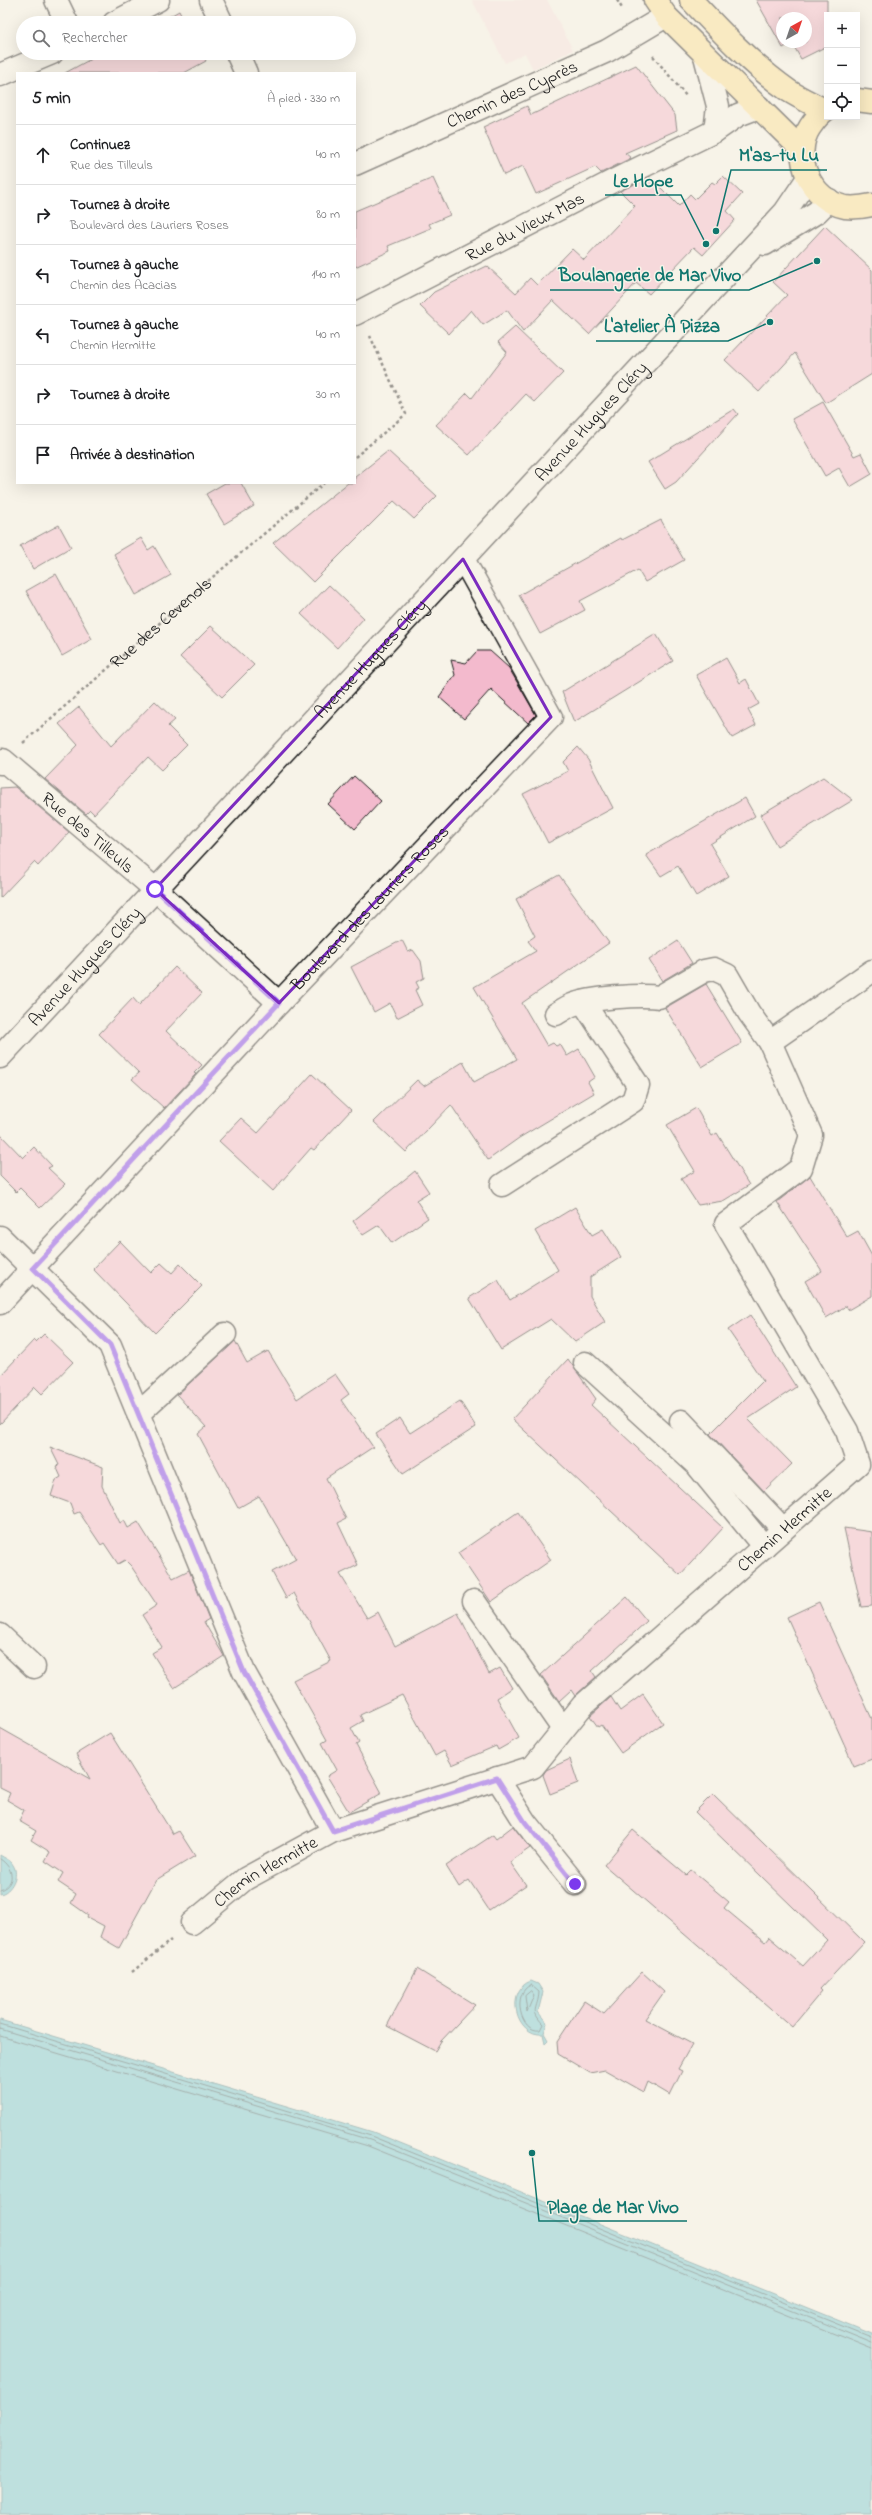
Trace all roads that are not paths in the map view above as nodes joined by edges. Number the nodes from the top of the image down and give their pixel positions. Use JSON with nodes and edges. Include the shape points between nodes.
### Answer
{"nodes":[{"id":1,"x":56,"y":0,"type":"edge"},
{"id":2,"x":158,"y":0,"type":"edge"},
{"id":3,"x":211,"y":0,"type":"edge"},
{"id":4,"x":691,"y":0,"type":"edge"},
{"id":5,"x":660,"y":8,"type":"edge"},
{"id":6,"x":64,"y":16,"type":"edge"},
{"id":7,"x":127,"y":16,"type":"edge"},
{"id":8,"x":219,"y":16,"type":"edge"},
{"id":9,"x":705,"y":56,"type":"junction"},
{"id":10,"x":35,"y":60,"type":"edge"},
{"id":11,"x":240,"y":60,"type":"edge"},
{"id":12,"x":246,"y":72,"type":"edge"},
{"id":13,"x":0,"y":75,"type":"edge"},
{"id":14,"x":860,"y":100,"type":"edge"},
{"id":15,"x":872,"y":102,"type":"edge"},
{"id":16,"x":759,"y":107,"type":"junction"},
{"id":17,"x":824,"y":109,"type":"edge"},
{"id":18,"x":824,"y":112,"type":"edge"},
{"id":19,"x":715,"y":131,"type":"junction"},
{"id":20,"x":802,"y":150,"type":"junction"},
{"id":21,"x":356,"y":164,"type":"edge"},
{"id":22,"x":808,"y":178,"type":"junction"},
{"id":23,"x":829,"y":200,"type":"junction"},
{"id":24,"x":868,"y":210,"type":"edge"},
{"id":25,"x":740,"y":259,"type":"junction"},
{"id":26,"x":357,"y":313,"type":"edge"},
{"id":27,"x":463,"y":559,"type":"junction"},
{"id":28,"x":2,"y":762,"type":"edge"},
{"id":29,"x":155,"y":889,"type":"junction"},
{"id":30,"x":872,"y":971,"type":"edge"},
{"id":31,"x":584,"y":1002,"type":"junction"},
{"id":32,"x":279,"y":1003,"type":"junction"},
{"id":33,"x":556,"y":1014,"type":"dead end"},
{"id":34,"x":770,"y":1042,"type":"junction"},
{"id":35,"x":0,"y":1057,"type":"edge"},
{"id":36,"x":502,"y":1185,"type":"dead end"},
{"id":37,"x":0,"y":1237,"type":"edge"},
{"id":38,"x":33,"y":1268,"type":"junction"},
{"id":39,"x":0,"y":1303,"type":"edge"},
{"id":40,"x":225,"y":1334,"type":"dead end"},
{"id":41,"x":585,"y":1363,"type":"dead end"},
{"id":42,"x":138,"y":1414,"type":"junction"},
{"id":43,"x":681,"y":1421,"type":"dead end"},
{"id":44,"x":783,"y":1529,"type":"junction"},
{"id":45,"x":764,"y":1546,"type":"junction"},
{"id":46,"x":474,"y":1601,"type":"dead end"},
{"id":47,"x":0,"y":1635,"type":"edge"},
{"id":48,"x":34,"y":1667,"type":"dead end"},
{"id":49,"x":563,"y":1729,"type":"junction"},
{"id":50,"x":497,"y":1778,"type":"junction"},
{"id":51,"x":333,"y":1831,"type":"junction"},
{"id":52,"x":575,"y":1884,"type":"dead end"},
{"id":53,"x":192,"y":1924,"type":"road end"}],
"edges":[{"from":1,"to":6,"type":"street"},
{"from":2,"to":7,"type":"street"},
{"from":3,"to":8,"type":"street"},
{"from":4,"to":17,"type":"main road","via":[[718,28],[790,91]]},
{"from":5,"to":9,"type":"main road"},
{"from":5,"to":21,"type":"street","name":"Chemin des Cyprès","via":[[636,34],[607,51]]},
{"from":9,"to":16,"type":"main road"},
{"from":9,"to":19,"type":"street","via":[[718,106]]},
{"from":10,"to":13,"type":"street"},
{"from":11,"to":12,"type":"street"},
{"from":14,"to":15,"type":"main road"},
{"from":16,"to":19,"type":"street","name":"Rue du Vieux Mas","via":[[738,115]]},
{"from":16,"to":20,"type":"main road"},
{"from":18,"to":20,"type":"main road","via":[[806,132]]},
{"from":19,"to":26,"type":"street","name":"Rue du Vieux Mas"},
{"from":20,"to":22,"type":"main road"},
{"from":22,"to":23,"type":"main road","via":[[816,191]]},
{"from":22,"to":25,"type":"street","name":"Avenue Hugues Cléry","via":[[785,212]]},
{"from":23,"to":24,"type":"main road","via":[[843,207]]},
{"from":23,"to":25,"type":"street","via":[[800,223]]},
{"from":25,"to":27,"type":"street","name":"Avenue Hugues Cléry"},
{"from":27,"to":29,"type":"street","name":"Avenue Hugues Cléry"},
{"from":27,"to":32,"type":"street","name":"Boulevard des Lauriers Roses","via":[[551,717]]},
{"from":28,"to":29,"type":"street","name":"Rue des Tilleuls"},
{"from":29,"to":32,"type":"street","name":"Rue des Tilleuls"},
{"from":29,"to":35,"type":"street","name":"Avenue Hugues Cléry"},
{"from":30,"to":34,"type":"street"},
{"from":31,"to":33,"type":"street"},
{"from":31,"to":34,"type":"street","via":[[642,994],[659,997],[704,971],[714,969],[727,975],[749,1013]]},
{"from":31,"to":36,"type":"street","via":[[638,1084],[633,1101]]},
{"from":32,"to":38,"type":"street","name":"Boulevard des Lauriers Roses"},
{"from":34,"to":44,"type":"street","name":"Chemin Hermitte","via":[[811,1135],[801,1168],[726,1224],[848,1431],[858,1464]]},
{"from":37,"to":38,"type":"street"},
{"from":38,"to":39,"type":"street","name":"Boulevard des Lauriers Roses"},
{"from":38,"to":42,"type":"street","via":[[110,1345]]},
{"from":40,"to":42,"type":"street"},
{"from":41,"to":45,"type":"street","via":[[697,1465]]},
{"from":42,"to":51,"type":"street","via":[[244,1672]]},
{"from":43,"to":44,"type":"street"},
{"from":44,"to":45,"type":"street","name":"Chemin Hermitte"},
{"from":45,"to":49,"type":"street","name":"Chemin Hermitte","via":[[583,1704]]},
{"from":46,"to":49,"type":"street"},
{"from":47,"to":48,"type":"street"},
{"from":49,"to":50,"type":"street","name":"Chemin Hermitte","via":[[533,1767]]},
{"from":50,"to":51,"type":"street","name":"Chemin Hermitte"},
{"from":50,"to":52,"type":"street","via":[[525,1822]]},
{"from":51,"to":53,"type":"street","name":"Chemin Hermitte","via":[[245,1879]]}]}
